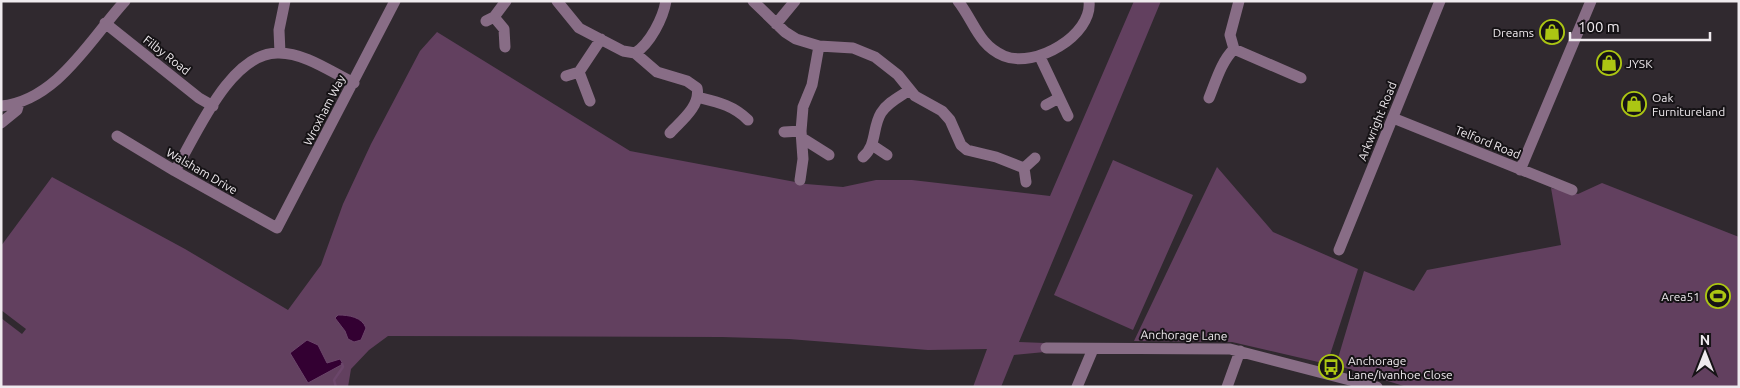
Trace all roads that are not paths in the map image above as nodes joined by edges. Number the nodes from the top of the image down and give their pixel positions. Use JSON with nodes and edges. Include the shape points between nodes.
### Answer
{"nodes":[{"id":1,"x":125,"y":1,"type":"edge"},
{"id":2,"x":285,"y":1,"type":"edge"},
{"id":3,"x":395,"y":1,"type":"edge"},
{"id":4,"x":506,"y":1,"type":"edge"},
{"id":5,"x":558,"y":1,"type":"edge"},
{"id":6,"x":666,"y":1,"type":"edge"},
{"id":7,"x":753,"y":1,"type":"edge"},
{"id":8,"x":795,"y":1,"type":"edge"},
{"id":9,"x":1089,"y":1,"type":"edge"},
{"id":10,"x":1240,"y":1,"type":"edge"},
{"id":11,"x":1440,"y":1,"type":"edge"},
{"id":12,"x":1591,"y":1,"type":"edge"},
{"id":13,"x":961,"y":2,"type":"edge"},
{"id":14,"x":105,"y":23,"type":"junction"},
{"id":15,"x":776,"y":24,"type":"junction"},
{"id":16,"x":601,"y":39,"type":"junction"},
{"id":17,"x":818,"y":46,"type":"junction"},
{"id":18,"x":505,"y":48,"type":"dead end"},
{"id":19,"x":1234,"y":49,"type":"junction"},
{"id":20,"x":280,"y":53,"type":"junction"},
{"id":21,"x":635,"y":53,"type":"junction"},
{"id":22,"x":1040,"y":57,"type":"junction"},
{"id":23,"x":579,"y":72,"type":"junction"},
{"id":24,"x":566,"y":76,"type":"dead end"},
{"id":25,"x":1300,"y":78,"type":"dead end"},
{"id":26,"x":354,"y":83,"type":"junction"},
{"id":27,"x":908,"y":91,"type":"junction"},
{"id":28,"x":697,"y":97,"type":"junction"},
{"id":29,"x":1059,"y":98,"type":"junction"},
{"id":30,"x":1209,"y":98,"type":"dead end"},
{"id":31,"x":590,"y":101,"type":"dead end"},
{"id":32,"x":19,"y":103,"type":"junction"},
{"id":33,"x":1046,"y":105,"type":"dead end"},
{"id":34,"x":1,"y":106,"type":"edge"},
{"id":35,"x":213,"y":106,"type":"junction"},
{"id":36,"x":1068,"y":116,"type":"dead end"},
{"id":37,"x":1394,"y":118,"type":"junction"},
{"id":38,"x":748,"y":120,"type":"dead end"},
{"id":39,"x":1,"y":123,"type":"edge"},
{"id":40,"x":784,"y":132,"type":"dead end"},
{"id":41,"x":670,"y":133,"type":"dead end"},
{"id":42,"x":801,"y":134,"type":"junction"},
{"id":43,"x":118,"y":136,"type":"dead end"},
{"id":44,"x":872,"y":145,"type":"junction"},
{"id":45,"x":829,"y":155,"type":"dead end"},
{"id":46,"x":887,"y":155,"type":"dead end"},
{"id":47,"x":862,"y":157,"type":"dead end"},
{"id":48,"x":1035,"y":158,"type":"dead end"},
{"id":49,"x":1024,"y":168,"type":"junction"},
{"id":50,"x":1520,"y":170,"type":"junction"},
{"id":51,"x":175,"y":171,"type":"junction"},
{"id":52,"x":800,"y":180,"type":"dead end"},
{"id":53,"x":1026,"y":182,"type":"dead end"},
{"id":54,"x":1572,"y":190,"type":"dead end"},
{"id":55,"x":274,"y":228,"type":"joint"},
{"id":56,"x":1339,"y":250,"type":"dead end"},
{"id":57,"x":1046,"y":348,"type":"dead end"},
{"id":58,"x":1093,"y":349,"type":"junction"},
{"id":59,"x":1240,"y":351,"type":"junction"},
{"id":60,"x":1355,"y":384,"type":"edge"},
{"id":61,"x":1076,"y":387,"type":"edge"},
{"id":62,"x":1227,"y":387,"type":"edge"},
{"id":63,"x":1378,"y":387,"type":"edge"}],
"edges":[{"from":1,"to":14,"type":"street"},
{"from":2,"to":20,"type":"street","via":[[279,30]]},
{"from":3,"to":26,"type":"street","name":"Wroxham Way"},
{"from":4,"to":18,"type":"street","via":[[490,19],[504,29]]},
{"from":5,"to":16,"type":"street","via":[[579,28]]},
{"from":6,"to":21,"type":"street","via":[[660,19]]},
{"from":7,"to":15,"type":"street"},
{"from":8,"to":15,"type":"street"},
{"from":9,"to":22,"type":"street","via":[[1084,25],[1056,49]]},
{"from":10,"to":19,"type":"street","via":[[1230,35]]},
{"from":11,"to":37,"type":"street","name":"Arkwright Road"},
{"from":12,"to":50,"type":"street"},
{"from":13,"to":22,"type":"street","via":[[979,38],[997,52],[1006,57]]},
{"from":14,"to":32,"type":"street","via":[[58,78],[35,96]]},
{"from":14,"to":35,"type":"street","name":"Filby Road"},
{"from":15,"to":17,"type":"street","via":[[796,39]]},
{"from":16,"to":21,"type":"street","via":[[623,51]]},
{"from":16,"to":23,"type":"street"},
{"from":17,"to":27,"type":"street","via":[[864,51],[888,65]]},
{"from":17,"to":42,"type":"street","via":[[812,84],[803,107]]},
{"from":19,"to":25,"type":"street"},
{"from":19,"to":30,"type":"street","via":[[1224,61]]},
{"from":20,"to":26,"type":"street","via":[[300,57]]},
{"from":20,"to":35,"type":"street","via":[[258,57],[245,65]]},
{"from":21,"to":28,"type":"street","via":[[657,72],[693,84],[697,88]]},
{"from":22,"to":29,"type":"street"},
{"from":23,"to":24,"type":"street"},
{"from":23,"to":31,"type":"street"},
{"from":26,"to":55,"type":"street","name":"Wroxham Way","via":[[279,226]]},
{"from":27,"to":44,"type":"street","via":[[880,114]]},
{"from":27,"to":49,"type":"street","via":[[950,120],[967,150]]},
{"from":28,"to":38,"type":"street","via":[[728,105]]},
{"from":28,"to":41,"type":"street","via":[[690,112]]},
{"from":29,"to":33,"type":"street"},
{"from":29,"to":36,"type":"street"},
{"from":32,"to":34,"type":"street"},
{"from":32,"to":39,"type":"street","via":[[17,110]]},
{"from":35,"to":51,"type":"street"},
{"from":37,"to":50,"type":"street","name":"Telford Road"},
{"from":37,"to":56,"type":"street","name":"Arkwright Road"},
{"from":40,"to":42,"type":"street"},
{"from":42,"to":45,"type":"street"},
{"from":42,"to":52,"type":"street","via":[[804,158]]},
{"from":43,"to":51,"type":"street","name":"Walsham Drive"},
{"from":44,"to":46,"type":"street"},
{"from":44,"to":47,"type":"street"},
{"from":48,"to":49,"type":"street"},
{"from":49,"to":53,"type":"street"},
{"from":50,"to":54,"type":"street","name":"Telford Road"},
{"from":51,"to":55,"type":"street","name":"Walsham Drive"},
{"from":57,"to":58,"type":"street","name":"Anchorage Lane"},
{"from":58,"to":59,"type":"street","name":"Anchorage Lane"},
{"from":58,"to":61,"type":"street"},
{"from":59,"to":60,"type":"street","name":"Anchorage Lane"},
{"from":59,"to":62,"type":"street"},
{"from":60,"to":63,"type":"street","name":"Anchorage Lane"}]}
